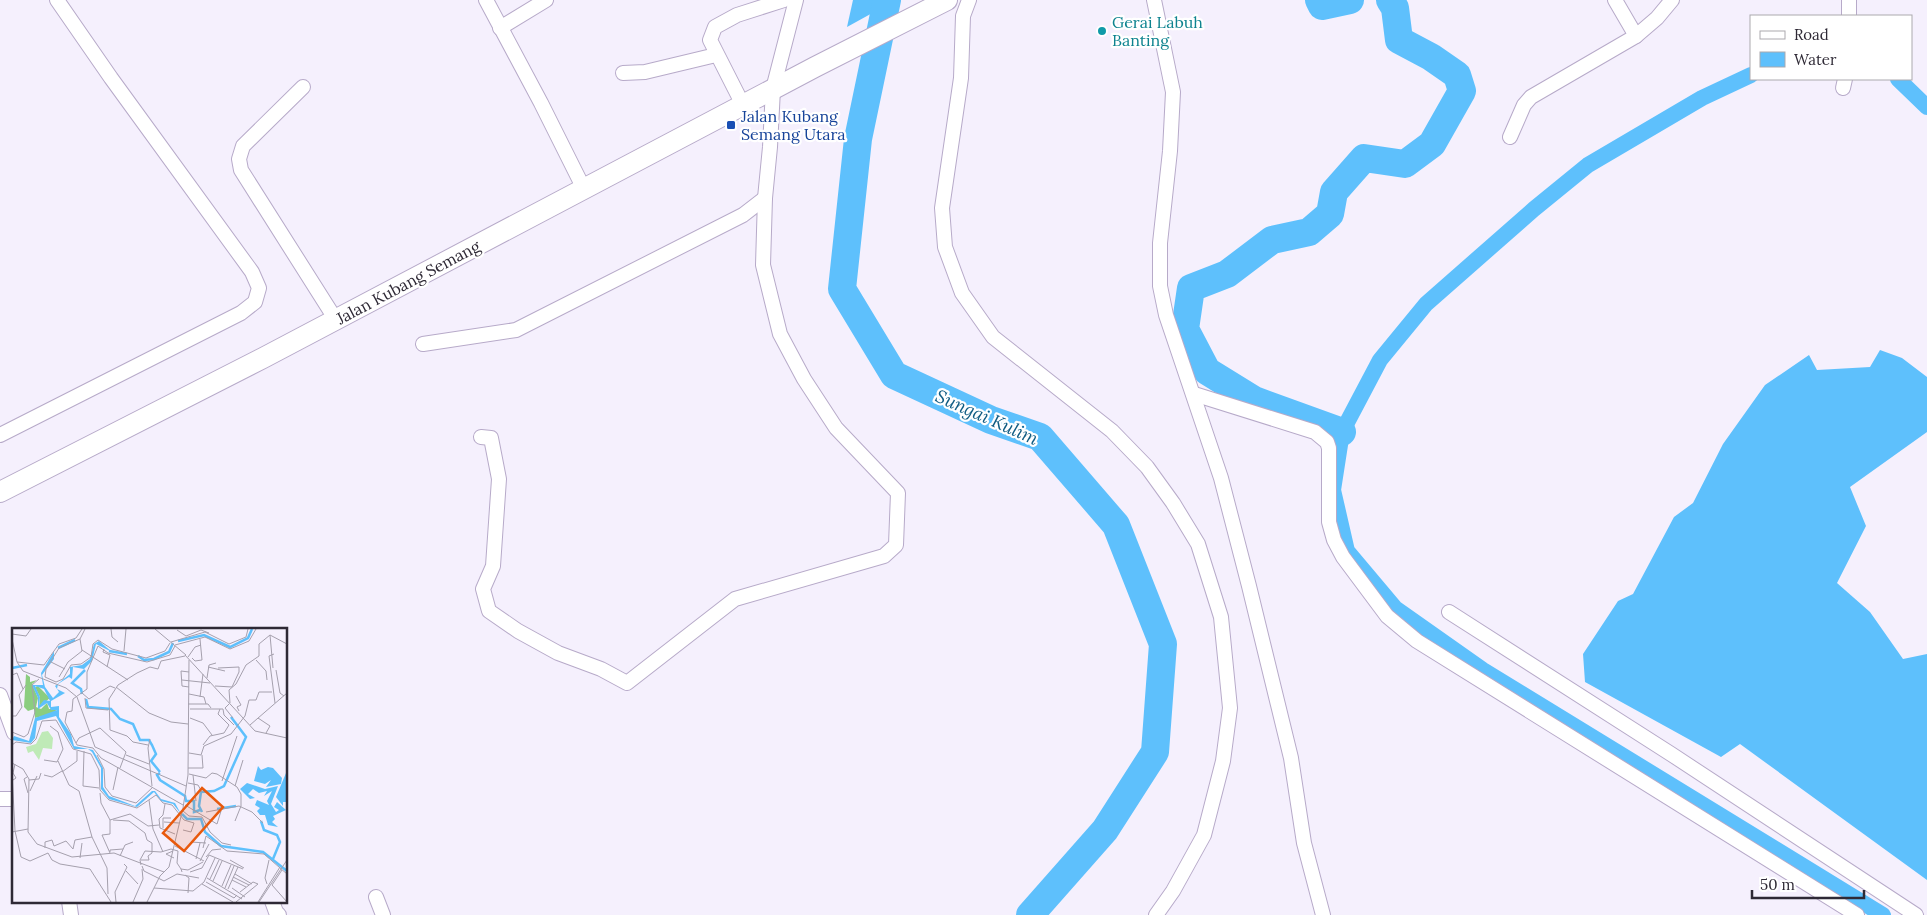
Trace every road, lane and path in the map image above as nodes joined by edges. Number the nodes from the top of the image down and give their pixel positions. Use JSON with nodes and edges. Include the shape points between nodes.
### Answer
{"nodes":[{"id":1,"x":57,"y":0,"type":"edge"},
{"id":2,"x":486,"y":0,"type":"edge"},
{"id":3,"x":546,"y":0,"type":"edge"},
{"id":4,"x":946,"y":0,"type":"edge"},
{"id":5,"x":969,"y":0,"type":"edge"},
{"id":6,"x":1154,"y":0,"type":"edge"},
{"id":7,"x":1615,"y":0,"type":"edge"},
{"id":8,"x":1672,"y":0,"type":"edge"},
{"id":9,"x":1849,"y":0,"type":"edge"},
{"id":10,"x":790,"y":2,"type":"edge"},
{"id":11,"x":1850,"y":15,"type":"edge"},
{"id":12,"x":500,"y":28,"type":"junction"},
{"id":13,"x":1636,"y":36,"type":"junction"},
{"id":14,"x":716,"y":55,"type":"junction"},
{"id":15,"x":623,"y":73,"type":"dead end"},
{"id":16,"x":303,"y":87,"type":"dead end"},
{"id":17,"x":773,"y":89,"type":"junction"},
{"id":18,"x":744,"y":105,"type":"junction"},
{"id":19,"x":1510,"y":137,"type":"dead end"},
{"id":20,"x":584,"y":189,"type":"junction"},
{"id":21,"x":765,"y":198,"type":"junction"},
{"id":22,"x":336,"y":320,"type":"junction"},
{"id":23,"x":423,"y":344,"type":"dead end"},
{"id":24,"x":1194,"y":394,"type":"junction"},
{"id":25,"x":0,"y":435,"type":"edge"},
{"id":26,"x":481,"y":437,"type":"dead end"},
{"id":27,"x":0,"y":492,"type":"edge"},
{"id":28,"x":1449,"y":612,"type":"dead end"},
{"id":29,"x":0,"y":695,"type":"edge"},
{"id":30,"x":12,"y":728,"type":"edge"},
{"id":31,"x":376,"y":897,"type":"dead end"},
{"id":32,"x":69,"y":902,"type":"edge"},
{"id":33,"x":272,"y":902,"type":"edge"},
{"id":34,"x":71,"y":915,"type":"edge"},
{"id":35,"x":279,"y":915,"type":"edge"},
{"id":36,"x":383,"y":915,"type":"edge"},
{"id":37,"x":1156,"y":915,"type":"edge"},
{"id":38,"x":1323,"y":915,"type":"edge"},
{"id":39,"x":1857,"y":915,"type":"edge"},
{"id":40,"x":1916,"y":915,"type":"edge"}],
"edges":[{"from":1,"to":25,"type":"street","via":[[252,272],[260,288],[255,302],[241,313]]},
{"from":2,"to":12,"type":"street"},
{"from":3,"to":12,"type":"street"},
{"from":4,"to":17,"type":"main road","name":"Jalan Kubang Semang"},
{"from":5,"to":37,"type":"street","via":[[963,16],[961,78],[942,208],[945,247],[962,294],[994,337],[1112,431],[1147,467],[1198,544],[1221,617],[1230,708],[1223,761],[1204,835]]},
{"from":6,"to":24,"type":"street","via":[[1172,92],[1170,151],[1160,243],[1160,286],[1166,314]]},
{"from":7,"to":13,"type":"street"},
{"from":8,"to":13,"type":"street"},
{"from":9,"to":11,"type":"street"},
{"from":10,"to":14,"type":"street","via":[[737,16],[715,27],[710,40]]},
{"from":10,"to":17,"type":"street"},
{"from":12,"to":20,"type":"street"},
{"from":13,"to":19,"type":"street","via":[[1531,97]]},
{"from":14,"to":15,"type":"street","via":[[645,72]]},
{"from":14,"to":18,"type":"street"},
{"from":16,"to":22,"type":"street","via":[[243,146],[239,158],[241,170]]},
{"from":17,"to":18,"type":"main road","name":"Jalan Kubang Semang"},
{"from":17,"to":21,"type":"street"},
{"from":18,"to":20,"type":"main road","name":"Jalan Kubang Semang"},
{"from":20,"to":22,"type":"main road","name":"Jalan Kubang Semang"},
{"from":21,"to":23,"type":"street","via":[[743,214],[516,330]]},
{"from":21,"to":26,"type":"street","via":[[763,265],[780,334],[836,428],[898,493],[896,546],[884,556],[735,599],[627,683],[558,653],[489,611],[483,589],[493,566],[498,479],[491,438]]},
{"from":22,"to":27,"type":"main road","name":"Jalan Kubang Semang"},
{"from":24,"to":38,"type":"street","via":[[1221,478],[1252,595],[1292,758],[1304,843]]},
{"from":24,"to":39,"type":"street","via":[[1315,432],[1327,442],[1329,522],[1334,540],[1387,616],[1417,641]]},
{"from":28,"to":40,"type":"street"},
{"from":29,"to":30,"type":"street"},
{"from":31,"to":36,"type":"street"},
{"from":32,"to":34,"type":"street"},
{"from":33,"to":35,"type":"street"}]}
